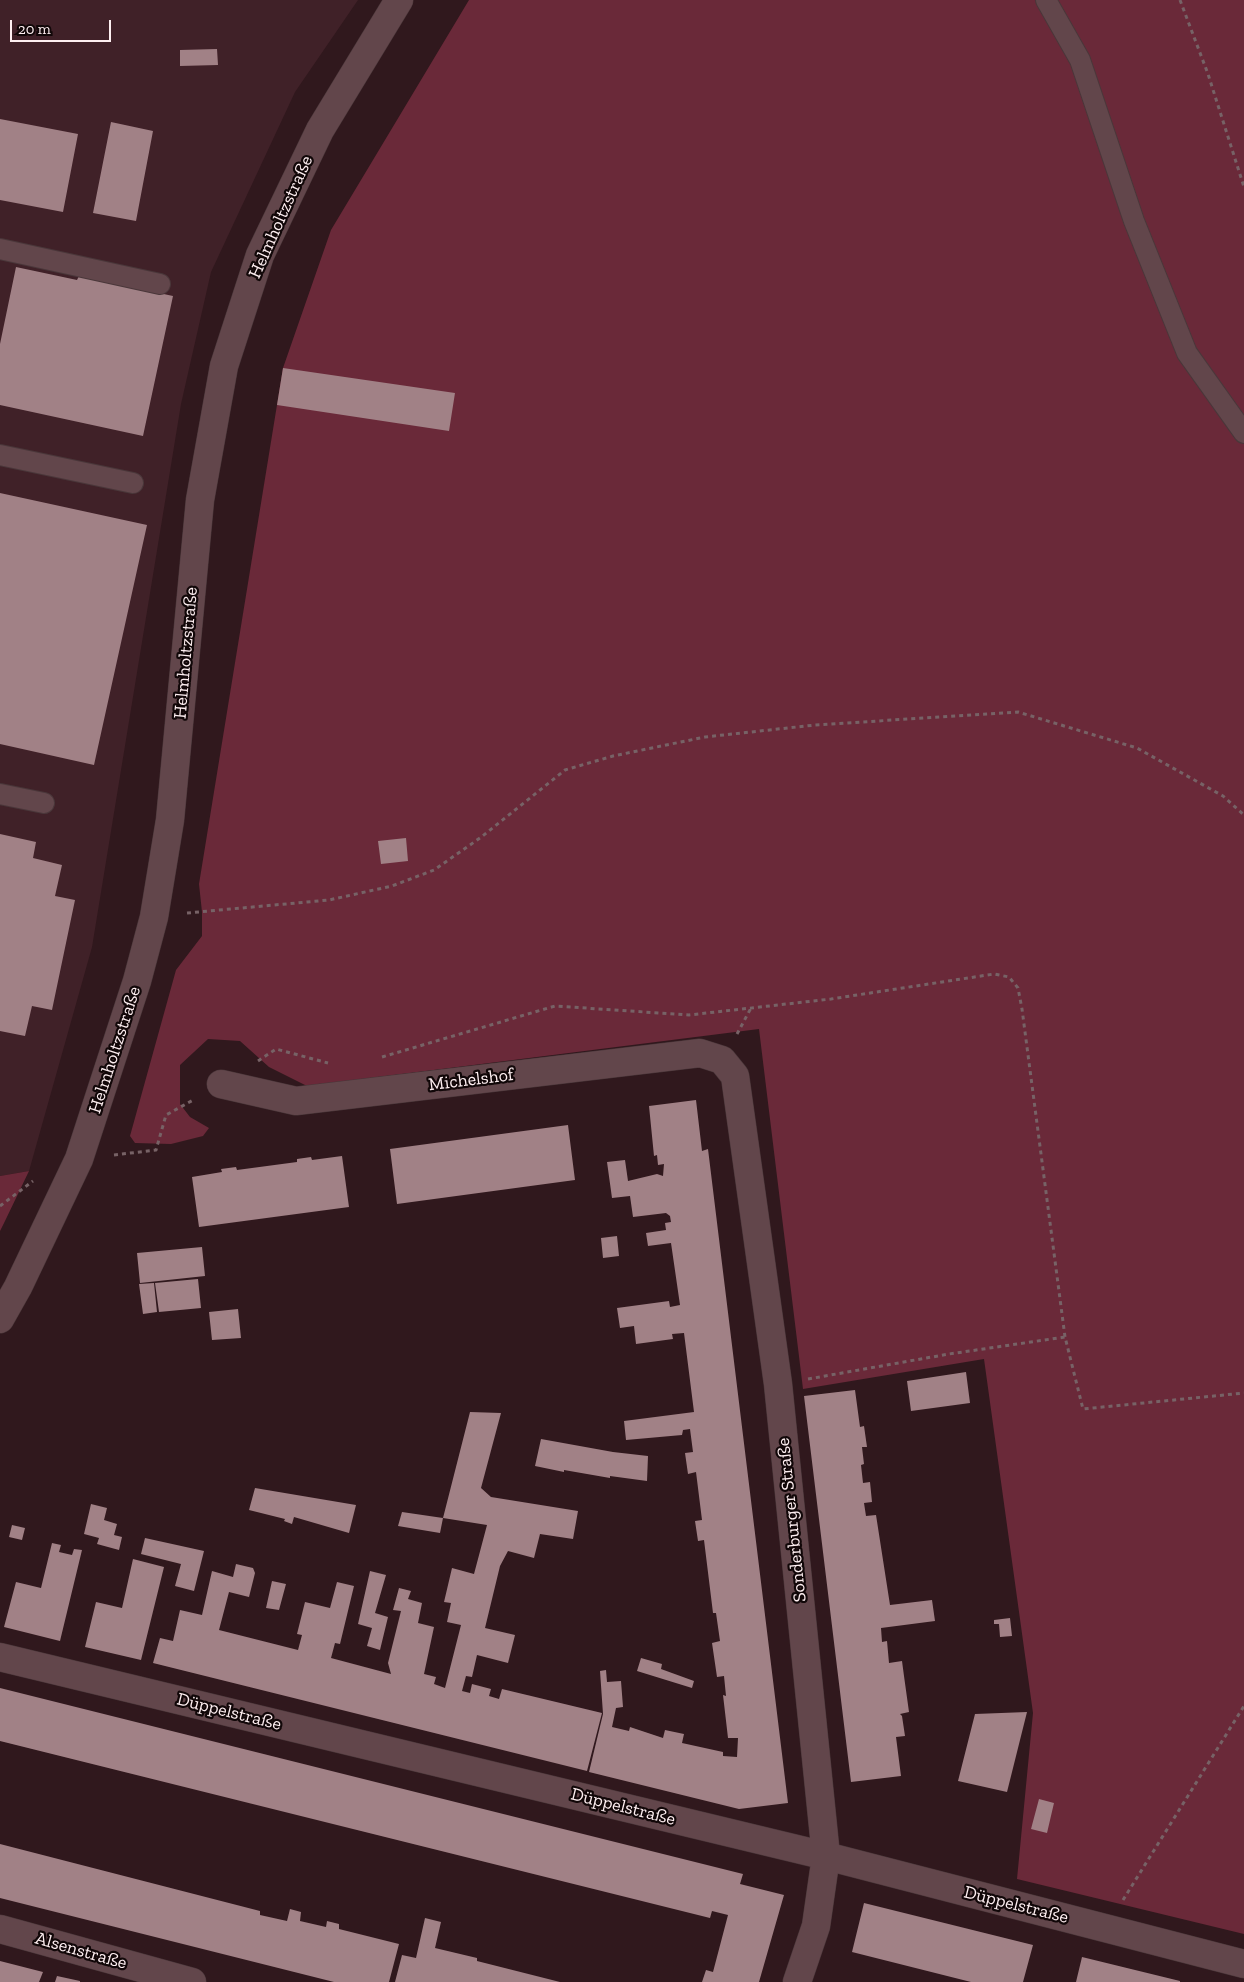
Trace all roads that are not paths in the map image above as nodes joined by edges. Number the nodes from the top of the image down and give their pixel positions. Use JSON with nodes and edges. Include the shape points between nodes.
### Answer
{"nodes":[{"id":1,"x":400,"y":0,"type":"edge"},
{"id":2,"x":1046,"y":0,"type":"edge"},
{"id":3,"x":0,"y":249,"type":"edge"},
{"id":4,"x":160,"y":284,"type":"dead end"},
{"id":5,"x":1244,"y":433,"type":"edge"},
{"id":6,"x":0,"y":455,"type":"edge"},
{"id":7,"x":133,"y":483,"type":"dead end"},
{"id":8,"x":0,"y":794,"type":"edge"},
{"id":9,"x":44,"y":803,"type":"dead end"},
{"id":10,"x":722,"y":1060,"type":"joint"},
{"id":11,"x":220,"y":1084,"type":"dead end"},
{"id":12,"x":0,"y":1318,"type":"edge"},
{"id":13,"x":0,"y":1657,"type":"edge"},
{"id":14,"x":826,"y":1856,"type":"junction"},
{"id":15,"x":0,"y":1929,"type":"edge"},
{"id":16,"x":1244,"y":1964,"type":"edge"},
{"id":17,"x":192,"y":1982,"type":"edge"},
{"id":18,"x":797,"y":1982,"type":"edge"}],
"edges":[{"from":1,"to":12,"type":"street","name":"Helmholtzstraße","via":[[320,130],[260,255],[224,366],[200,500],[170,820],[154,917],[137,981],[79,1159]]},
{"from":2,"to":5,"type":"lane","via":[[1080,60],[1134,221],[1187,353]]},
{"from":3,"to":4,"type":"lane"},
{"from":6,"to":7,"type":"lane"},
{"from":8,"to":9,"type":"lane"},
{"from":10,"to":11,"type":"street","name":"Michelshof","via":[[700,1053],[296,1101]]},
{"from":10,"to":14,"type":"street","name":"Sonderburger Straße","via":[[735,1076],[778,1384]]},
{"from":13,"to":14,"type":"street","name":"Düppelstraße"},
{"from":14,"to":16,"type":"street","name":"Düppelstraße"},
{"from":14,"to":18,"type":"street","name":"Sonderburger Straße","via":[[816,1926]]},
{"from":15,"to":17,"type":"street","name":"Alsenstraße"}]}
